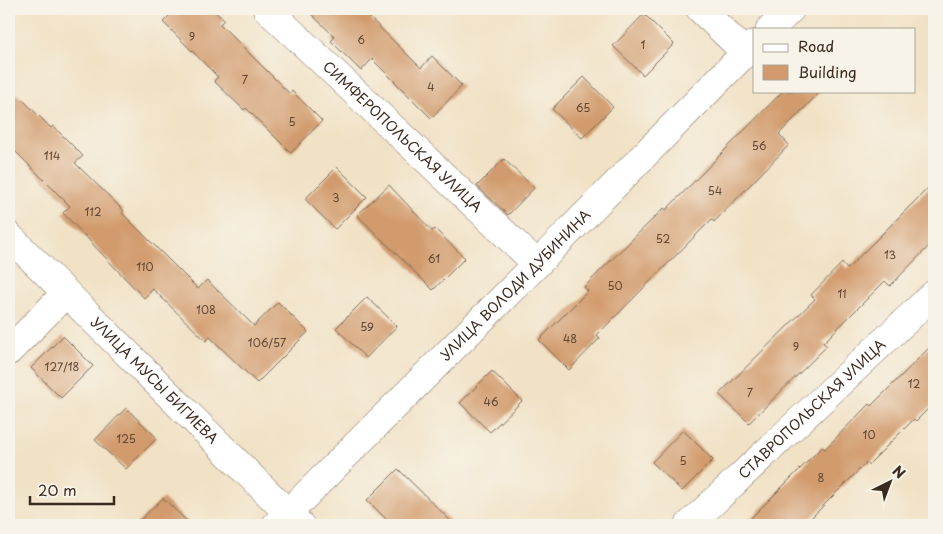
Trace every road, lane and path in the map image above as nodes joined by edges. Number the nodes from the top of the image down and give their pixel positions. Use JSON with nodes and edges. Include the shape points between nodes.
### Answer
{"nodes":[{"id":1,"x":267,"y":9,"type":"edge"},
{"id":2,"x":700,"y":9,"type":"edge"},
{"id":3,"x":791,"y":9,"type":"edge"},
{"id":4,"x":771,"y":28,"type":"edge"},
{"id":5,"x":750,"y":48,"type":"edge"},
{"id":6,"x":9,"y":236,"type":"edge"},
{"id":7,"x":538,"y":264,"type":"junction"},
{"id":8,"x":66,"y":293,"type":"junction"},
{"id":9,"x":934,"y":294,"type":"edge"},
{"id":10,"x":9,"y":351,"type":"edge"},
{"id":11,"x":288,"y":521,"type":"edge"},
{"id":12,"x":689,"y":525,"type":"edge"}],
"edges":[{"from":1,"to":7,"type":"street","name":"СИМФЕРОПОЛЬСКАЯ УЛИЦА"},
{"from":2,"to":5,"type":"street"},
{"from":3,"to":4,"type":"street"},
{"from":5,"to":7,"type":"street","name":"УЛИЦА ВОЛОДИ ДУБИНИНА"},
{"from":6,"to":8,"type":"street","name":"УЛИЦА МУСЫ БИГИЕВА"},
{"from":7,"to":11,"type":"street","name":"УЛИЦА ВОЛОДИ ДУБИНИНА"},
{"from":8,"to":10,"type":"street"},
{"from":8,"to":11,"type":"street","name":"УЛИЦА МУСЫ БИГИЕВА"},
{"from":9,"to":12,"type":"street","name":"СТАВРОПОЛЬСКАЯ УЛИЦА"}]}
